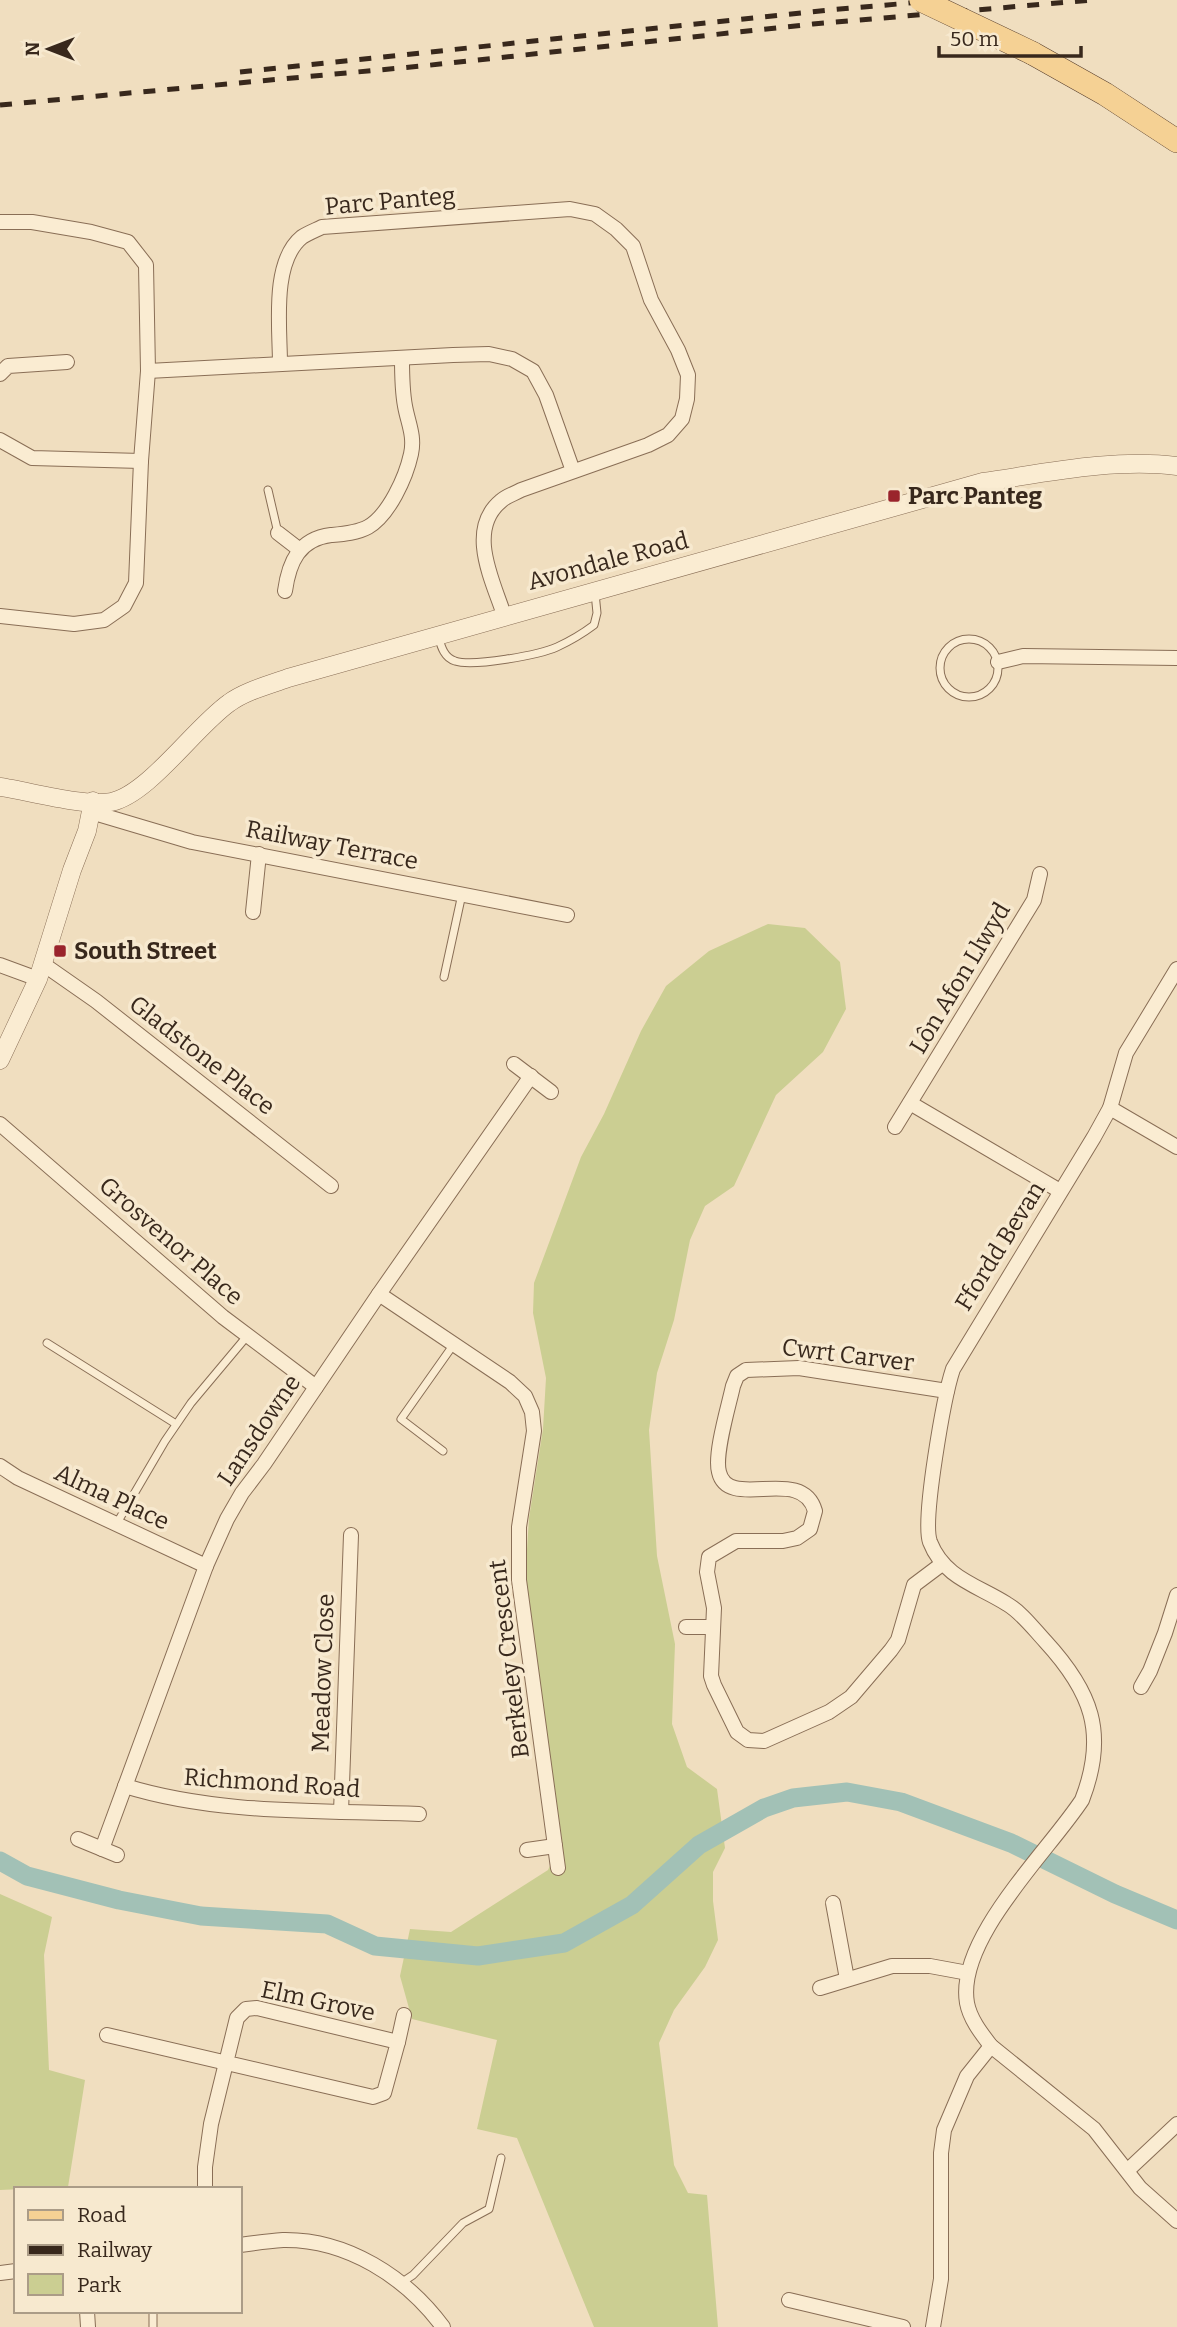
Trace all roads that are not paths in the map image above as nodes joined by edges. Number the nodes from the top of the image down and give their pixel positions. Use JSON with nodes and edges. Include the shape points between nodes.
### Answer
{"nodes":[{"id":1,"x":922,"y":0,"type":"edge"},
{"id":2,"x":1177,"y":141,"type":"edge"},
{"id":3,"x":0,"y":222,"type":"edge"},
{"id":4,"x":402,"y":358,"type":"junction"},
{"id":5,"x":67,"y":362,"type":"dead end"},
{"id":6,"x":280,"y":364,"type":"junction"},
{"id":7,"x":148,"y":371,"type":"junction"},
{"id":8,"x":0,"y":374,"type":"edge"},
{"id":9,"x":0,"y":440,"type":"edge"},
{"id":10,"x":141,"y":461,"type":"junction"},
{"id":11,"x":1177,"y":466,"type":"edge"},
{"id":12,"x":573,"y":471,"type":"junction"},
{"id":13,"x":268,"y":490,"type":"dead end"},
{"id":14,"x":278,"y":533,"type":"joint"},
{"id":15,"x":300,"y":550,"type":"junction"},
{"id":16,"x":595,"y":590,"type":"junction"},
{"id":17,"x":285,"y":591,"type":"dead end"},
{"id":18,"x":505,"y":615,"type":"junction"},
{"id":19,"x":0,"y":616,"type":"edge"},
{"id":20,"x":438,"y":635,"type":"junction"},
{"id":21,"x":1177,"y":658,"type":"edge"},
{"id":22,"x":998,"y":662,"type":"junction"},
{"id":23,"x":0,"y":787,"type":"edge"},
{"id":24,"x":92,"y":807,"type":"junction"},
{"id":25,"x":259,"y":854,"type":"junction"},
{"id":26,"x":1040,"y":874,"type":"dead end"},
{"id":27,"x":462,"y":894,"type":"junction"},
{"id":28,"x":253,"y":912,"type":"dead end"},
{"id":29,"x":567,"y":915,"type":"dead end"},
{"id":30,"x":0,"y":965,"type":"edge"},
{"id":31,"x":1177,"y":968,"type":"edge"},
{"id":32,"x":41,"y":972,"type":"junction"},
{"id":33,"x":444,"y":977,"type":"dead end"},
{"id":34,"x":0,"y":1060,"type":"edge"},
{"id":35,"x":514,"y":1063,"type":"dead end"},
{"id":36,"x":531,"y":1076,"type":"junction"},
{"id":37,"x":551,"y":1091,"type":"dead end"},
{"id":38,"x":910,"y":1103,"type":"junction"},
{"id":39,"x":1110,"y":1108,"type":"junction"},
{"id":40,"x":0,"y":1124,"type":"edge"},
{"id":41,"x":895,"y":1128,"type":"dead end"},
{"id":42,"x":1177,"y":1147,"type":"edge"},
{"id":43,"x":331,"y":1185,"type":"dead end"},
{"id":44,"x":1060,"y":1191,"type":"junction"},
{"id":45,"x":379,"y":1294,"type":"junction"},
{"id":46,"x":248,"y":1335,"type":"junction"},
{"id":47,"x":47,"y":1343,"type":"dead end"},
{"id":48,"x":454,"y":1344,"type":"junction"},
{"id":49,"x":316,"y":1387,"type":"junction"},
{"id":50,"x":947,"y":1391,"type":"junction"},
{"id":51,"x":176,"y":1424,"type":"junction"},
{"id":52,"x":443,"y":1451,"type":"dead end"},
{"id":53,"x":0,"y":1466,"type":"edge"},
{"id":54,"x":117,"y":1524,"type":"junction"},
{"id":55,"x":351,"y":1535,"type":"dead end"},
{"id":56,"x":942,"y":1564,"type":"junction"},
{"id":57,"x":206,"y":1566,"type":"junction"},
{"id":58,"x":1177,"y":1595,"type":"edge"},
{"id":59,"x":686,"y":1627,"type":"dead end"},
{"id":60,"x":712,"y":1627,"type":"junction"},
{"id":61,"x":1141,"y":1687,"type":"dead end"},
{"id":62,"x":125,"y":1786,"type":"junction"},
{"id":63,"x":341,"y":1812,"type":"junction"},
{"id":64,"x":419,"y":1814,"type":"dead end"},
{"id":65,"x":78,"y":1839,"type":"dead end"},
{"id":66,"x":555,"y":1846,"type":"junction"},
{"id":67,"x":102,"y":1849,"type":"junction"},
{"id":68,"x":527,"y":1850,"type":"dead end"},
{"id":69,"x":117,"y":1855,"type":"dead end"},
{"id":70,"x":558,"y":1868,"type":"dead end"},
{"id":71,"x":833,"y":1903,"type":"dead end"},
{"id":72,"x":968,"y":1973,"type":"junction"},
{"id":73,"x":847,"y":1979,"type":"junction"},
{"id":74,"x":820,"y":1988,"type":"dead end"},
{"id":75,"x":404,"y":2015,"type":"dead end"},
{"id":76,"x":107,"y":2035,"type":"dead end"},
{"id":77,"x":398,"y":2042,"type":"junction"},
{"id":78,"x":991,"y":2046,"type":"junction"},
{"id":79,"x":226,"y":2064,"type":"junction"},
{"id":80,"x":1177,"y":2124,"type":"edge"},
{"id":81,"x":501,"y":2158,"type":"dead end"},
{"id":82,"x":1128,"y":2170,"type":"junction"},
{"id":83,"x":205,"y":2187,"type":"edge"},
{"id":84,"x":1177,"y":2221,"type":"edge"},
{"id":85,"x":242,"y":2245,"type":"edge"},
{"id":86,"x":401,"y":2284,"type":"junction"},
{"id":87,"x":789,"y":2300,"type":"dead end"},
{"id":88,"x":443,"y":2327,"type":"edge"},
{"id":89,"x":903,"y":2327,"type":"edge"},
{"id":90,"x":933,"y":2327,"type":"edge"}],
"edges":[{"from":1,"to":2,"type":"main road","bridge":true,"via":[[1032,52]]},
{"from":3,"to":7,"type":"street","via":[[32,222],[128,242],[146,265]]},
{"from":4,"to":6,"type":"street"},
{"from":4,"to":12,"type":"street","via":[[489,354],[512,359],[533,372]]},
{"from":4,"to":15,"type":"street","via":[[404,401],[413,432],[411,454],[393,500],[368,527],[308,542]]},
{"from":5,"to":8,"type":"street","via":[[8,366]]},
{"from":6,"to":7,"type":"street"},
{"from":6,"to":12,"type":"street","name":"Parc Panteg","via":[[280,285],[287,257],[301,238],[322,227],[570,209],[595,214],[633,246],[651,300],[688,375],[687,399],[682,419],[668,435]]},
{"from":7,"to":10,"type":"street"},
{"from":9,"to":10,"type":"street","via":[[32,458]]},
{"from":10,"to":19,"type":"street","via":[[136,583],[124,606],[104,620],[75,624]]},
{"from":11,"to":16,"type":"street","name":"Avondale Road","via":[[1153,463],[1065,470],[983,482]]},
{"from":12,"to":18,"type":"street","name":"Parc Panteg","via":[[521,490],[491,512],[483,550]]},
{"from":13,"to":14,"type":"lane"},
{"from":14,"to":15,"type":"street"},
{"from":15,"to":17,"type":"street","via":[[288,570]]},
{"from":16,"to":18,"type":"street","name":"Avondale Road"},
{"from":16,"to":20,"type":"lane","via":[[594,625],[553,649],[466,663],[453,661],[442,650]]},
{"from":18,"to":20,"type":"street","name":"Avondale Road"},
{"from":20,"to":24,"type":"street","name":"Avondale Road","via":[[288,678],[231,701],[129,795]]},
{"from":21,"to":22,"type":"street","via":[[1023,656]]},
{"from":22,"to":22,"type":"lane","via":[[995,681],[981,695],[953,692],[941,677],[941,658],[961,639],[980,640]]},
{"from":23,"to":24,"type":"street","name":"Avondale Road"},
{"from":24,"to":25,"type":"street","name":"Railway Terrace","via":[[192,842]]},
{"from":24,"to":32,"type":"street"},
{"from":25,"to":27,"type":"street","name":"Railway Terrace"},
{"from":25,"to":28,"type":"street"},
{"from":26,"to":38,"type":"street","name":"Lôn Afon Llwyd","via":[[1034,900]]},
{"from":27,"to":29,"type":"street","name":"Railway Terrace"},
{"from":27,"to":33,"type":"lane"},
{"from":30,"to":32,"type":"street","name":"Gladstone Place"},
{"from":31,"to":39,"type":"street","name":"Ffordd Bevan","via":[[1126,1053]]},
{"from":32,"to":34,"type":"street"},
{"from":32,"to":43,"type":"street","name":"Gladstone Place","via":[[96,1000]]},
{"from":35,"to":36,"type":"street"},
{"from":36,"to":37,"type":"street"},
{"from":36,"to":45,"type":"street","name":"Lansdowne"},
{"from":38,"to":41,"type":"street","name":"Lôn Afon Llwyd"},
{"from":38,"to":44,"type":"street"},
{"from":39,"to":42,"type":"street"},
{"from":39,"to":44,"type":"street","name":"Ffordd Bevan"},
{"from":40,"to":46,"type":"street","name":"Grosvenor Place"},
{"from":44,"to":50,"type":"street","name":"Ffordd Bevan","via":[[962,1352]]},
{"from":45,"to":48,"type":"street","name":"Berkeley Crescent"},
{"from":45,"to":49,"type":"street","name":"Lansdowne"},
{"from":46,"to":49,"type":"street","name":"Grosvenor Place"},
{"from":46,"to":51,"type":"lane"},
{"from":47,"to":51,"type":"lane"},
{"from":48,"to":52,"type":"lane","via":[[401,1419]]},
{"from":48,"to":66,"type":"street","name":"Berkeley Crescent","via":[[510,1382],[525,1396],[532,1412],[534,1431],[519,1527],[519,1580]]},
{"from":49,"to":57,"type":"street","name":"Lansdowne","via":[[242,1493]]},
{"from":50,"to":56,"type":"street","name":"Ffordd Bevan","via":[[927,1520],[930,1542]]},
{"from":50,"to":60,"type":"street","name":"Cwrt Carver","via":[[799,1368],[741,1372],[733,1386],[718,1461],[721,1478],[732,1487],[800,1492],[813,1505],[815,1517],[810,1529],[797,1538],[736,1541],[709,1557]]},
{"from":51,"to":54,"type":"lane"},
{"from":53,"to":54,"type":"street","name":"Alma Place"},
{"from":54,"to":57,"type":"street","name":"Alma Place"},
{"from":55,"to":63,"type":"street","name":"Meadow Close"},
{"from":56,"to":60,"type":"street","name":"Cwrt Carver","via":[[914,1586],[898,1640],[851,1698],[764,1741],[748,1740],[737,1732],[714,1685]]},
{"from":56,"to":72,"type":"street","via":[[958,1579],[1021,1615],[1069,1667],[1092,1718],[1091,1777],[1082,1800],[984,1934]]},
{"from":57,"to":62,"type":"street","name":"Lansdowne"},
{"from":58,"to":61,"type":"street","via":[[1166,1633]]},
{"from":59,"to":60,"type":"street"},
{"from":62,"to":63,"type":"street","name":"Richmond Road","via":[[186,1802]]},
{"from":62,"to":67,"type":"street","name":"Lansdowne"},
{"from":63,"to":64,"type":"street","name":"Richmond Road"},
{"from":65,"to":67,"type":"street"},
{"from":66,"to":68,"type":"street"},
{"from":66,"to":70,"type":"street","name":"Berkeley Crescent"},
{"from":67,"to":69,"type":"street"},
{"from":71,"to":73,"type":"street"},
{"from":72,"to":73,"type":"street","via":[[909,1965]]},
{"from":72,"to":78,"type":"street","via":[[968,2006]]},
{"from":73,"to":74,"type":"street"},
{"from":75,"to":77,"type":"street","name":"Elm Grove"},
{"from":76,"to":79,"type":"street","name":"Elm Grove"},
{"from":77,"to":79,"type":"street","name":"Elm Grove","via":[[384,2093],[373,2097]]},
{"from":77,"to":79,"type":"street","name":"Elm Grove","via":[[246,2009],[237,2018]]},
{"from":78,"to":82,"type":"street","via":[[1094,2129]]},
{"from":78,"to":90,"type":"street","via":[[967,2076],[944,2130],[940,2279]]},
{"from":79,"to":83,"type":"street","name":"Elm Grove","via":[[211,2124]]},
{"from":80,"to":82,"type":"street"},
{"from":81,"to":86,"type":"lane","via":[[489,2209],[463,2223]]},
{"from":82,"to":84,"type":"street"},
{"from":85,"to":86,"type":"street","via":[[283,2240],[340,2249]]},
{"from":86,"to":88,"type":"street"},
{"from":87,"to":89,"type":"street"}]}
